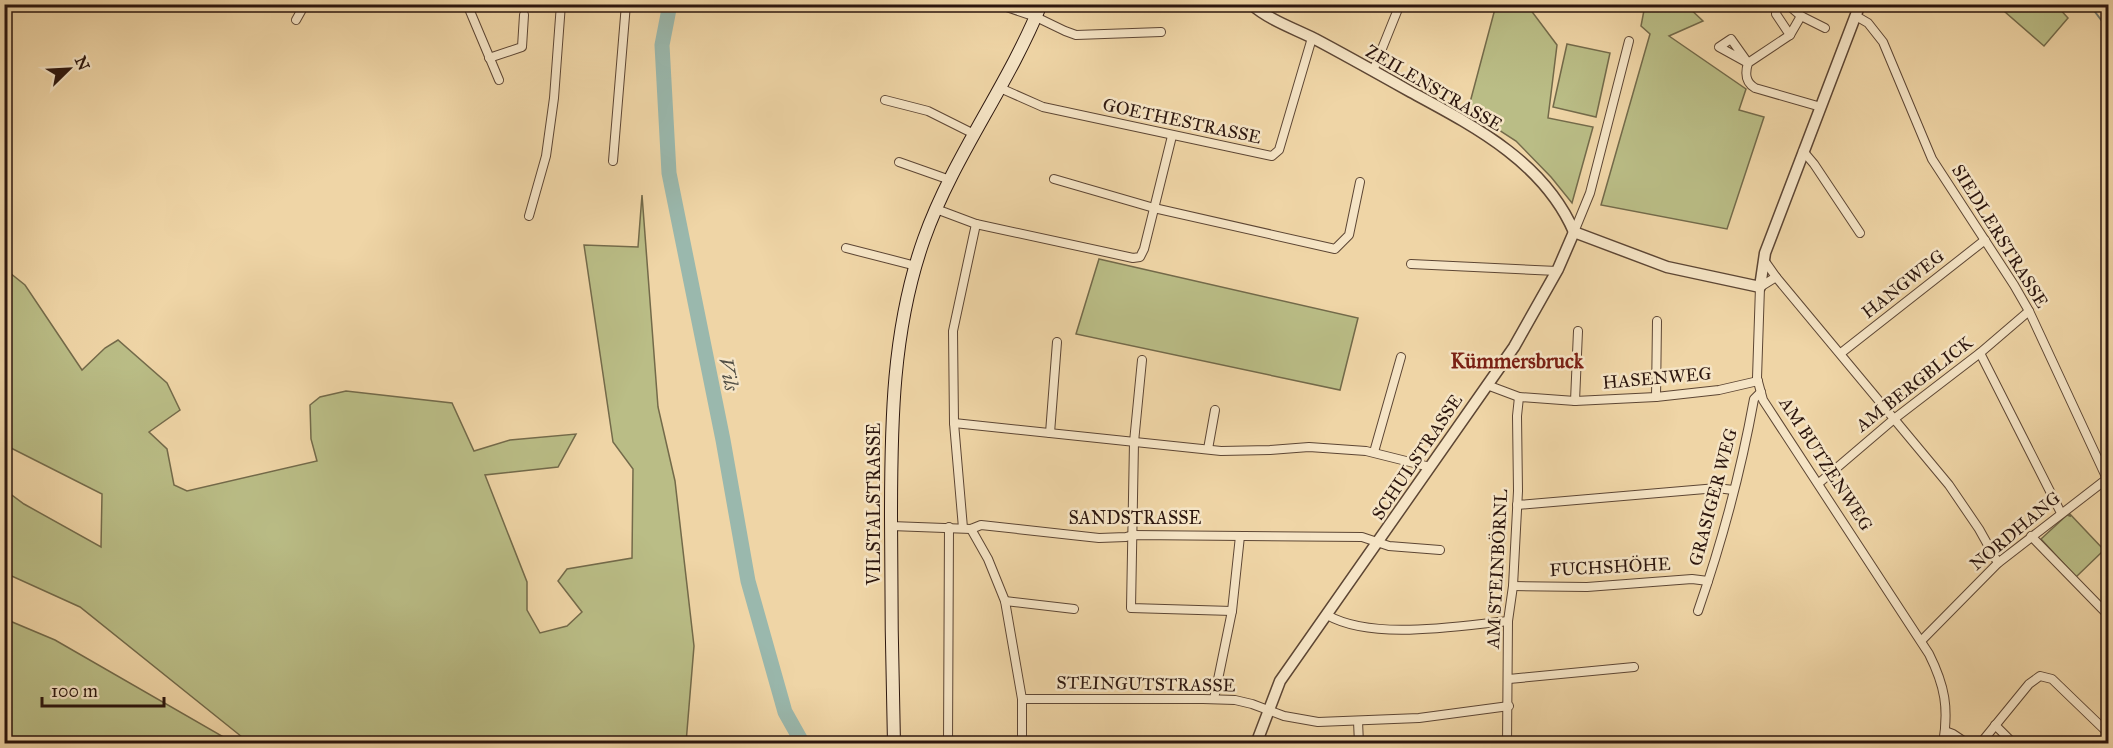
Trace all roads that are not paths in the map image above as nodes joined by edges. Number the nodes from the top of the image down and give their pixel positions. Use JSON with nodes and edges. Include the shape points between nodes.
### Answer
{"nodes":[{"id":1,"x":304,"y":4,"type":"edge"},
{"id":2,"x":467,"y":4,"type":"edge"},
{"id":3,"x":561,"y":4,"type":"edge"},
{"id":4,"x":626,"y":4,"type":"edge"},
{"id":5,"x":998,"y":4,"type":"edge"},
{"id":6,"x":1041,"y":4,"type":"edge"},
{"id":7,"x":1251,"y":4,"type":"edge"},
{"id":8,"x":1401,"y":4,"type":"edge"},
{"id":9,"x":1782,"y":4,"type":"edge"},
{"id":10,"x":1787,"y":4,"type":"edge"},
{"id":11,"x":1860,"y":4,"type":"edge"},
{"id":12,"x":524,"y":15,"type":"dead end"},
{"id":13,"x":1801,"y":16,"type":"junction"},
{"id":14,"x":1856,"y":16,"type":"junction"},
{"id":15,"x":1036,"y":17,"type":"junction"},
{"id":16,"x":296,"y":20,"type":"dead end"},
{"id":17,"x":1825,"y":28,"type":"dead end"},
{"id":18,"x":1161,"y":32,"type":"dead end"},
{"id":19,"x":1790,"y":35,"type":"junction"},
{"id":20,"x":1312,"y":38,"type":"junction"},
{"id":21,"x":1629,"y":41,"type":"dead end"},
{"id":22,"x":489,"y":58,"type":"junction"},
{"id":23,"x":1373,"y":70,"type":"junction"},
{"id":24,"x":499,"y":80,"type":"dead end"},
{"id":25,"x":1000,"y":88,"type":"junction"},
{"id":26,"x":885,"y":100,"type":"dead end"},
{"id":27,"x":1821,"y":107,"type":"junction"},
{"id":28,"x":974,"y":134,"type":"junction"},
{"id":29,"x":1172,"y":136,"type":"junction"},
{"id":30,"x":1803,"y":151,"type":"junction"},
{"id":31,"x":613,"y":161,"type":"dead end"},
{"id":32,"x":899,"y":162,"type":"dead end"},
{"id":33,"x":1054,"y":179,"type":"dead end"},
{"id":34,"x":950,"y":180,"type":"junction"},
{"id":35,"x":1360,"y":182,"type":"dead end"},
{"id":36,"x":1154,"y":208,"type":"junction"},
{"id":37,"x":936,"y":209,"type":"junction"},
{"id":38,"x":529,"y":216,"type":"dead end"},
{"id":39,"x":976,"y":224,"type":"junction"},
{"id":40,"x":1574,"y":232,"type":"junction"},
{"id":41,"x":1860,"y":233,"type":"dead end"},
{"id":42,"x":1985,"y":240,"type":"junction"},
{"id":43,"x":846,"y":248,"type":"dead end"},
{"id":44,"x":1764,"y":260,"type":"junction"},
{"id":45,"x":1412,"y":264,"type":"dead end"},
{"id":46,"x":916,"y":266,"type":"junction"},
{"id":47,"x":1557,"y":271,"type":"junction"},
{"id":48,"x":1776,"y":277,"type":"junction"},
{"id":49,"x":1760,"y":287,"type":"junction"},
{"id":50,"x":2029,"y":311,"type":"junction"},
{"id":51,"x":1657,"y":321,"type":"dead end"},
{"id":52,"x":1578,"y":332,"type":"dead end"},
{"id":53,"x":1058,"y":342,"type":"dead end"},
{"id":54,"x":1841,"y":353,"type":"junction"},
{"id":55,"x":1980,"y":353,"type":"junction"},
{"id":56,"x":1401,"y":357,"type":"dead end"},
{"id":57,"x":1142,"y":360,"type":"dead end"},
{"id":58,"x":1758,"y":381,"type":"junction"},
{"id":59,"x":1487,"y":385,"type":"junction"},
{"id":60,"x":1761,"y":392,"type":"junction"},
{"id":61,"x":1519,"y":397,"type":"junction"},
{"id":62,"x":1656,"y":397,"type":"junction"},
{"id":63,"x":1575,"y":401,"type":"junction"},
{"id":64,"x":1215,"y":410,"type":"dead end"},
{"id":65,"x":1894,"y":419,"type":"junction"},
{"id":66,"x":954,"y":423,"type":"junction"},
{"id":67,"x":1050,"y":433,"type":"junction"},
{"id":68,"x":1134,"y":442,"type":"junction"},
{"id":69,"x":1208,"y":449,"type":"junction"},
{"id":70,"x":1374,"y":452,"type":"junction"},
{"id":71,"x":1430,"y":467,"type":"junction"},
{"id":72,"x":2108,"y":479,"type":"edge"},
{"id":73,"x":1819,"y":483,"type":"junction"},
{"id":74,"x":1733,"y":490,"type":"junction"},
{"id":75,"x":1517,"y":505,"type":"junction"},
{"id":76,"x":2061,"y":513,"type":"junction"},
{"id":77,"x":891,"y":526,"type":"junction"},
{"id":78,"x":949,"y":527,"type":"junction"},
{"id":79,"x":967,"y":528,"type":"junction"},
{"id":80,"x":1133,"y":534,"type":"junction"},
{"id":81,"x":1240,"y":536,"type":"junction"},
{"id":82,"x":2031,"y":537,"type":"junction"},
{"id":83,"x":1379,"y":542,"type":"junction"},
{"id":84,"x":1440,"y":550,"type":"dead end"},
{"id":85,"x":1998,"y":563,"type":"junction"},
{"id":86,"x":1708,"y":581,"type":"junction"},
{"id":87,"x":1513,"y":586,"type":"junction"},
{"id":88,"x":1005,"y":601,"type":"junction"},
{"id":89,"x":1074,"y":609,"type":"dead end"},
{"id":90,"x":1232,"y":611,"type":"junction"},
{"id":91,"x":1698,"y":611,"type":"dead end"},
{"id":92,"x":1328,"y":615,"type":"junction"},
{"id":93,"x":2109,"y":615,"type":"edge"},
{"id":94,"x":1508,"y":621,"type":"junction"},
{"id":95,"x":1922,"y":640,"type":"junction"},
{"id":96,"x":1634,"y":667,"type":"dead end"},
{"id":97,"x":1509,"y":679,"type":"junction"},
{"id":98,"x":1022,"y":699,"type":"junction"},
{"id":99,"x":1214,"y":699,"type":"junction"},
{"id":100,"x":1509,"y":706,"type":"junction"},
{"id":101,"x":1268,"y":710,"type":"junction"},
{"id":102,"x":1358,"y":721,"type":"junction"},
{"id":103,"x":1995,"y":725,"type":"junction"},
{"id":104,"x":1945,"y":731,"type":"junction"},
{"id":105,"x":2109,"y":733,"type":"edge"},
{"id":106,"x":894,"y":744,"type":"edge"},
{"id":107,"x":948,"y":744,"type":"edge"},
{"id":108,"x":1022,"y":744,"type":"edge"},
{"id":109,"x":1256,"y":744,"type":"edge"},
{"id":110,"x":1359,"y":744,"type":"edge"},
{"id":111,"x":1507,"y":744,"type":"edge"},
{"id":112,"x":1943,"y":744,"type":"edge"},
{"id":113,"x":1968,"y":744,"type":"edge"},
{"id":114,"x":1980,"y":744,"type":"edge"},
{"id":115,"x":2014,"y":744,"type":"edge"}],
"edges":[{"from":1,"to":16,"type":"street"},
{"from":2,"to":22,"type":"street"},
{"from":3,"to":38,"type":"street","via":[[546,156]]},
{"from":4,"to":31,"type":"street"},
{"from":5,"to":15,"type":"street"},
{"from":6,"to":15,"type":"main road","name":"VILSTALSTRASSE"},
{"from":7,"to":20,"type":"street","name":"ZEILENSTRASSE","via":[[1259,12]]},
{"from":8,"to":23,"type":"street"},
{"from":9,"to":19,"type":"street","via":[[1777,6],[1776,14]]},
{"from":10,"to":13,"type":"street"},
{"from":11,"to":14,"type":"street","name":"AM BUTZENWEG"},
{"from":12,"to":22,"type":"street","via":[[522,47]]},
{"from":13,"to":17,"type":"street"},
{"from":13,"to":19,"type":"street"},
{"from":14,"to":27,"type":"street","name":"AM BUTZENWEG"},
{"from":14,"to":42,"type":"street","name":"SIEDLERSTRASSE","via":[[1868,23],[1883,42],[1932,159]]},
{"from":15,"to":18,"type":"street","via":[[1077,34]]},
{"from":15,"to":25,"type":"main road","name":"VILSTALSTRASSE"},
{"from":19,"to":27,"type":"street","via":[[1748,63],[1746,76],[1751,86]]},
{"from":20,"to":23,"type":"street","name":"ZEILENSTRASSE"},
{"from":20,"to":29,"type":"street","name":"GOETHESTRASSE","via":[[1277,154]]},
{"from":21,"to":40,"type":"street","name":"SCHULSTRASSE","via":[[1590,193]]},
{"from":22,"to":24,"type":"street"},
{"from":23,"to":40,"type":"street","name":"ZEILENSTRASSE","via":[[1469,123],[1522,160],[1567,214]]},
{"from":25,"to":28,"type":"main road","name":"VILSTALSTRASSE"},
{"from":25,"to":29,"type":"street","name":"GOETHESTRASSE","via":[[1044,107]]},
{"from":26,"to":28,"type":"street","via":[[928,111]]},
{"from":27,"to":30,"type":"street","name":"AM BUTZENWEG"},
{"from":28,"to":34,"type":"main road","name":"VILSTALSTRASSE"},
{"from":29,"to":36,"type":"street"},
{"from":30,"to":41,"type":"street"},
{"from":30,"to":44,"type":"street","name":"AM BUTZENWEG"},
{"from":32,"to":34,"type":"street"},
{"from":33,"to":36,"type":"street"},
{"from":34,"to":37,"type":"main road","name":"VILSTALSTRASSE"},
{"from":35,"to":36,"type":"street","via":[[1349,235],[1335,249]]},
{"from":36,"to":39,"type":"street","via":[[1144,249],[1140,257],[1133,258]]},
{"from":37,"to":39,"type":"street"},
{"from":37,"to":46,"type":"main road","name":"VILSTALSTRASSE"},
{"from":39,"to":66,"type":"street","via":[[952,331]]},
{"from":40,"to":47,"type":"street","name":"SCHULSTRASSE"},
{"from":40,"to":49,"type":"street","via":[[1667,267]]},
{"from":42,"to":50,"type":"street","name":"SIEDLERSTRASSE"},
{"from":42,"to":54,"type":"street","name":"HANGWEG"},
{"from":43,"to":46,"type":"street"},
{"from":44,"to":48,"type":"street"},
{"from":44,"to":49,"type":"street","name":"AM BUTZENWEG"},
{"from":45,"to":47,"type":"street"},
{"from":46,"to":77,"type":"main road","name":"VILSTALSTRASSE","via":[[898,346],[891,428]]},
{"from":47,"to":59,"type":"street","name":"SCHULSTRASSE","via":[[1514,347]]},
{"from":48,"to":49,"type":"street"},
{"from":48,"to":54,"type":"street"},
{"from":49,"to":58,"type":"street","name":"AM BUTZENWEG"},
{"from":50,"to":55,"type":"street","name":"AM BERGBLICK"},
{"from":50,"to":72,"type":"street","name":"SIEDLERSTRASSE"},
{"from":51,"to":62,"type":"street"},
{"from":52,"to":63,"type":"street"},
{"from":53,"to":67,"type":"street"},
{"from":54,"to":65,"type":"street"},
{"from":55,"to":65,"type":"street","name":"AM BERGBLICK"},
{"from":55,"to":76,"type":"street"},
{"from":56,"to":70,"type":"street"},
{"from":57,"to":68,"type":"street"},
{"from":58,"to":60,"type":"street","name":"AM BUTZENWEG"},
{"from":58,"to":62,"type":"street","name":"HASENWEG"},
{"from":59,"to":61,"type":"street","name":"HASENWEG"},
{"from":59,"to":71,"type":"street","name":"SCHULSTRASSE"},
{"from":60,"to":73,"type":"street","name":"AM BUTZENWEG"},
{"from":60,"to":74,"type":"street","name":"GRASIGER WEG","via":[[1754,399]]},
{"from":61,"to":63,"type":"street","name":"HASENWEG"},
{"from":61,"to":75,"type":"street","name":"AM STEINBÖRNL"},
{"from":62,"to":63,"type":"street","name":"HASENWEG"},
{"from":64,"to":69,"type":"street"},
{"from":65,"to":73,"type":"street","name":"AM BERGBLICK"},
{"from":65,"to":85,"type":"street","via":[[1955,493]]},
{"from":66,"to":67,"type":"street"},
{"from":66,"to":79,"type":"street"},
{"from":67,"to":68,"type":"street"},
{"from":68,"to":69,"type":"street"},
{"from":68,"to":80,"type":"street"},
{"from":69,"to":70,"type":"street","via":[[1309,447]]},
{"from":70,"to":71,"type":"street"},
{"from":71,"to":83,"type":"street","name":"SCHULSTRASSE"},
{"from":72,"to":76,"type":"street","name":"NORDHANG"},
{"from":73,"to":95,"type":"street","name":"AM BUTZENWEG"},
{"from":74,"to":75,"type":"street","via":[[1717,488]]},
{"from":74,"to":86,"type":"street","name":"GRASIGER WEG"},
{"from":75,"to":87,"type":"street","name":"AM STEINBÖRNL"},
{"from":76,"to":82,"type":"street","name":"NORDHANG"},
{"from":77,"to":78,"type":"street","name":"SANDSTRASSE"},
{"from":77,"to":106,"type":"main road","name":"VILSTALSTRASSE"},
{"from":78,"to":79,"type":"street","name":"SANDSTRASSE"},
{"from":78,"to":107,"type":"street"},
{"from":79,"to":80,"type":"street","name":"SANDSTRASSE","via":[[981,525],[1099,538]]},
{"from":79,"to":88,"type":"street","via":[[988,559]]},
{"from":80,"to":81,"type":"street","name":"SANDSTRASSE"},
{"from":80,"to":90,"type":"street","via":[[1131,608]]},
{"from":81,"to":83,"type":"street","name":"SANDSTRASSE","via":[[1362,537]]},
{"from":81,"to":90,"type":"street"},
{"from":82,"to":85,"type":"street","name":"NORDHANG"},
{"from":82,"to":93,"type":"street"},
{"from":83,"to":84,"type":"street","name":"SANDSTRASSE"},
{"from":83,"to":92,"type":"street","name":"SCHULSTRASSE"},
{"from":85,"to":95,"type":"street","name":"NORDHANG"},
{"from":86,"to":87,"type":"street","name":"FUCHSHÖHE"},
{"from":86,"to":91,"type":"street","name":"GRASIGER WEG"},
{"from":87,"to":94,"type":"street","name":"AM STEINBÖRNL"},
{"from":88,"to":89,"type":"street"},
{"from":88,"to":98,"type":"street"},
{"from":90,"to":99,"type":"street"},
{"from":92,"to":94,"type":"street","via":[[1349,624],[1381,629]]},
{"from":92,"to":101,"type":"street","name":"SCHULSTRASSE","via":[[1280,681]]},
{"from":94,"to":97,"type":"street","name":"AM STEINBÖRNL"},
{"from":95,"to":104,"type":"street","name":"AM BUTZENWEG","via":[[1943,686]]},
{"from":96,"to":97,"type":"street"},
{"from":97,"to":100,"type":"street","name":"AM STEINBÖRNL"},
{"from":98,"to":99,"type":"street","name":"STEINGUTSTRASSE"},
{"from":98,"to":108,"type":"street"},
{"from":99,"to":101,"type":"street","name":"STEINGUTSTRASSE","via":[[1235,700]]},
{"from":100,"to":102,"type":"street","name":"STEINGUTSTRASSE"},
{"from":100,"to":111,"type":"street","name":"AM STEINBÖRNL"},
{"from":101,"to":102,"type":"street","name":"STEINGUTSTRASSE","via":[[1318,722]]},
{"from":101,"to":109,"type":"street","name":"SCHULSTRASSE"},
{"from":102,"to":110,"type":"street"},
{"from":103,"to":105,"type":"street","via":[[2034,679],[2045,676]]},
{"from":103,"to":114,"type":"street"},
{"from":103,"to":115,"type":"street"},
{"from":104,"to":112,"type":"street","name":"AM BUTZENWEG"},
{"from":104,"to":113,"type":"street"}]}
